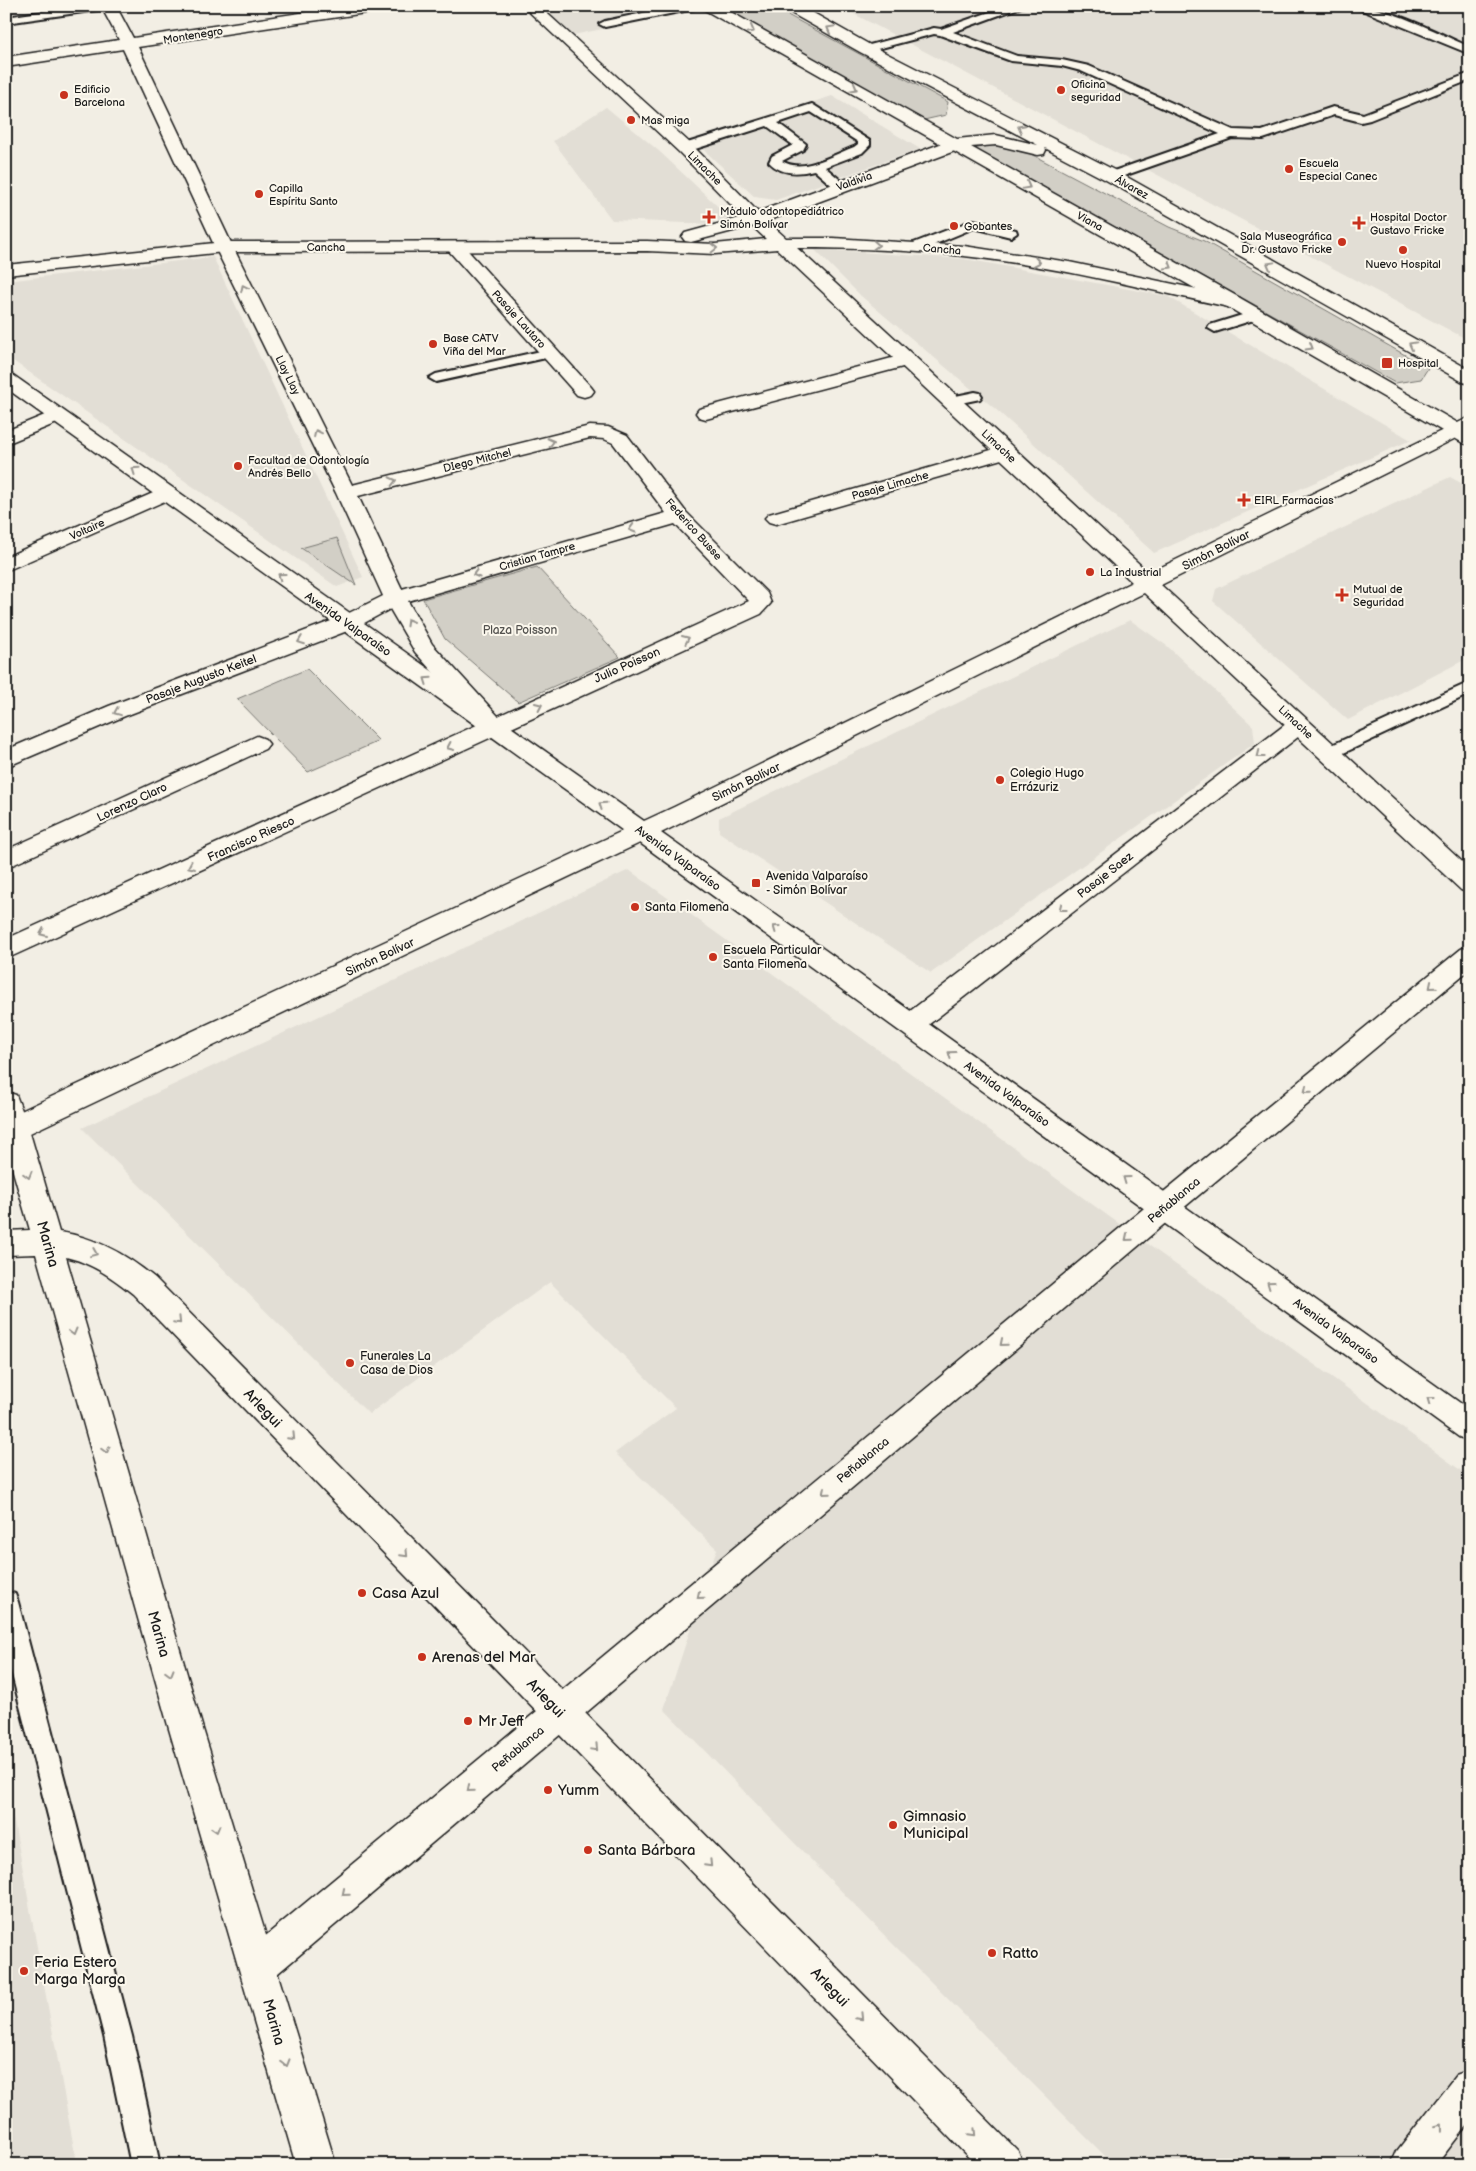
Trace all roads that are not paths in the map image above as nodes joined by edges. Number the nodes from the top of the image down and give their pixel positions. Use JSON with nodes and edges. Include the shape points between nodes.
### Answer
{"nodes":[{"id":1,"x":106,"y":6,"type":"edge"},
{"id":2,"x":379,"y":6,"type":"edge"},
{"id":3,"x":530,"y":6,"type":"edge"},
{"id":4,"x":694,"y":6,"type":"edge"},
{"id":5,"x":708,"y":6,"type":"edge"},
{"id":6,"x":788,"y":6,"type":"edge"},
{"id":7,"x":1020,"y":6,"type":"edge"},
{"id":8,"x":1357,"y":6,"type":"edge"},
{"id":9,"x":6,"y":20,"type":"edge"},
{"id":10,"x":605,"y":24,"type":"dead end"},
{"id":11,"x":942,"y":32,"type":"junction"},
{"id":12,"x":129,"y":45,"type":"junction"},
{"id":13,"x":866,"y":49,"type":"junction"},
{"id":14,"x":1470,"y":51,"type":"edge"},
{"id":15,"x":6,"y":62,"type":"edge"},
{"id":16,"x":811,"y":64,"type":"junction"},
{"id":17,"x":1470,"y":76,"type":"edge"},
{"id":18,"x":768,"y":121,"type":"junction"},
{"id":19,"x":1232,"y":134,"type":"junction"},
{"id":20,"x":954,"y":145,"type":"junction"},
{"id":21,"x":685,"y":148,"type":"junction"},
{"id":22,"x":816,"y":166,"type":"junction"},
{"id":23,"x":1112,"y":176,"type":"junction"},
{"id":24,"x":840,"y":186,"type":"junction"},
{"id":25,"x":754,"y":218,"type":"junction"},
{"id":26,"x":1011,"y":233,"type":"dead end"},
{"id":27,"x":780,"y":242,"type":"junction"},
{"id":28,"x":455,"y":246,"type":"junction"},
{"id":29,"x":648,"y":246,"type":"junction"},
{"id":30,"x":224,"y":247,"type":"junction"},
{"id":31,"x":916,"y":247,"type":"junction"},
{"id":32,"x":6,"y":270,"type":"edge"},
{"id":33,"x":1233,"y":302,"type":"junction"},
{"id":34,"x":1255,"y":315,"type":"junction"},
{"id":35,"x":1215,"y":328,"type":"dead end"},
{"id":36,"x":550,"y":353,"type":"junction"},
{"id":37,"x":907,"y":360,"type":"junction"},
{"id":38,"x":436,"y":378,"type":"dead end"},
{"id":39,"x":1470,"y":378,"type":"edge"},
{"id":40,"x":6,"y":379,"type":"edge"},
{"id":41,"x":584,"y":391,"type":"dead end"},
{"id":42,"x":974,"y":396,"type":"dead end"},
{"id":43,"x":951,"y":401,"type":"junction"},
{"id":44,"x":706,"y":413,"type":"dead end"},
{"id":45,"x":57,"y":416,"type":"junction"},
{"id":46,"x":1465,"y":431,"type":"edge"},
{"id":47,"x":608,"y":433,"type":"joint"},
{"id":48,"x":6,"y":438,"type":"edge"},
{"id":49,"x":1005,"y":452,"type":"junction"},
{"id":50,"x":167,"y":493,"type":"junction"},
{"id":51,"x":346,"y":493,"type":"junction"},
{"id":52,"x":679,"y":516,"type":"junction"},
{"id":53,"x":776,"y":518,"type":"dead end"},
{"id":54,"x":6,"y":565,"type":"edge"},
{"id":55,"x":1147,"y":584,"type":"junction"},
{"id":56,"x":395,"y":598,"type":"junction"},
{"id":57,"x":760,"y":603,"type":"joint"},
{"id":58,"x":347,"y":623,"type":"junction"},
{"id":59,"x":1470,"y":687,"type":"edge"},
{"id":60,"x":1299,"y":725,"type":"junction"},
{"id":61,"x":494,"y":727,"type":"junction"},
{"id":62,"x":257,"y":744,"type":"dead end"},
{"id":63,"x":1329,"y":753,"type":"junction"},
{"id":64,"x":6,"y":759,"type":"edge"},
{"id":65,"x":642,"y":832,"type":"junction"},
{"id":66,"x":6,"y":860,"type":"edge"},
{"id":67,"x":1470,"y":884,"type":"edge"},
{"id":68,"x":6,"y":950,"type":"edge"},
{"id":69,"x":1470,"y":955,"type":"edge"},
{"id":70,"x":910,"y":1025,"type":"junction"},
{"id":71,"x":8,"y":1125,"type":"edge"},
{"id":72,"x":1165,"y":1207,"type":"junction"},
{"id":73,"x":47,"y":1241,"type":"junction"},
{"id":74,"x":6,"y":1243,"type":"edge"},
{"id":75,"x":1470,"y":1428,"type":"edge"},
{"id":76,"x":6,"y":1602,"type":"edge"},
{"id":77,"x":561,"y":1713,"type":"junction"},
{"id":78,"x":258,"y":1966,"type":"junction"},
{"id":79,"x":1470,"y":2089,"type":"edge"},
{"id":80,"x":146,"y":2165,"type":"edge"},
{"id":81,"x":316,"y":2165,"type":"edge"},
{"id":82,"x":1004,"y":2165,"type":"edge"},
{"id":83,"x":1411,"y":2165,"type":"edge"}],
"edges":[{"from":1,"to":9,"type":"lane"},
{"from":1,"to":12,"type":"main road","name":"Llay Llay"},
{"from":2,"to":12,"type":"main road","name":"Montenegro"},
{"from":3,"to":21,"type":"main road","name":"Limache"},
{"from":4,"to":10,"type":"lane"},
{"from":5,"to":16,"type":"main road","name":"Viana","one_way":true},
{"from":13,"to":6,"type":"main road","name":"Álvarez","one_way":true},
{"from":7,"to":11,"type":"lane"},
{"from":8,"to":14,"type":"lane"},
{"from":11,"to":13,"type":"lane","via":[[920,34]]},
{"from":11,"to":19,"type":"lane","via":[[1015,59],[1085,68]]},
{"from":12,"to":15,"type":"main road","name":"Montenegro"},
{"from":12,"to":30,"type":"main road","name":"Llay Llay"},
{"from":13,"to":16,"type":"main road"},
{"from":23,"to":13,"type":"main road","name":"Álvarez","one_way":true},
{"from":16,"to":20,"type":"main road","name":"Viana","one_way":true},
{"from":17,"to":19,"type":"lane","via":[[1366,117],[1333,110],[1263,135]]},
{"from":18,"to":21,"type":"lane"},
{"from":18,"to":22,"type":"lane","via":[[800,144],[775,162],[797,171]]},
{"from":18,"to":22,"type":"lane","via":[[812,108],[864,141],[858,150]]},
{"from":19,"to":23,"type":"lane"},
{"from":20,"to":23,"type":"main road","name":"Valdivia","via":[[985,140],[1009,141]]},
{"from":20,"to":24,"type":"main road","name":"Valdivia"},
{"from":20,"to":33,"type":"main road","name":"Viana","one_way":true},
{"from":21,"to":25,"type":"main road","name":"Limache"},
{"from":22,"to":24,"type":"lane"},
{"from":39,"to":23,"type":"main road","name":"Álvarez","one_way":true},
{"from":24,"to":25,"type":"main road","name":"Valdivia"},
{"from":25,"to":27,"type":"main road","name":"Limache"},
{"from":25,"to":29,"type":"main road","name":"Cancha","via":[[716,232]]},
{"from":26,"to":31,"type":"lane","via":[[973,224]]},
{"from":29,"to":27,"type":"main road","name":"Cancha","one_way":true,"via":[[715,249]]},
{"from":27,"to":31,"type":"main road","name":"Cancha","one_way":true},
{"from":27,"to":37,"type":"main road","name":"Limache"},
{"from":28,"to":29,"type":"main road","name":"Cancha"},
{"from":28,"to":30,"type":"main road","name":"Cancha"},
{"from":28,"to":36,"type":"main road","name":"Pasaje Lautaro"},
{"from":30,"to":32,"type":"main road","name":"Cancha"},
{"from":51,"to":30,"type":"main road","name":"Llay Llay","one_way":true},
{"from":31,"to":33,"type":"main road","name":"Cancha","one_way":true,"via":[[1070,267]]},
{"from":33,"to":34,"type":"main road","name":"Viana"},
{"from":34,"to":35,"type":"lane"},
{"from":34,"to":46,"type":"main road","name":"Viana","one_way":true},
{"from":36,"to":38,"type":"lane"},
{"from":36,"to":41,"type":"main road","name":"Pasaje Lautaro"},
{"from":37,"to":43,"type":"main road","name":"Limache"},
{"from":37,"to":44,"type":"main road"},
{"from":40,"to":45,"type":"main road","name":"Avenida Valparaíso"},
{"from":42,"to":43,"type":"lane"},
{"from":43,"to":49,"type":"main road","name":"Limache"},
{"from":45,"to":48,"type":"main road"},
{"from":50,"to":45,"type":"main road","name":"Avenida Valparaíso","one_way":true},
{"from":46,"to":55,"type":"main road","name":"Simón Bolívar"},
{"from":51,"to":47,"type":"main road","name":"DIego Mitchel","one_way":true,"via":[[590,432]]},
{"from":47,"to":52,"type":"main road","name":"Federico Busse","via":[[620,439]]},
{"from":49,"to":53,"type":"main road","name":"Pasaje Limache"},
{"from":49,"to":55,"type":"main road","name":"Limache"},
{"from":50,"to":54,"type":"main road","name":"Voltaire"},
{"from":58,"to":50,"type":"main road","name":"Avenida Valparaíso","one_way":true},
{"from":51,"to":56,"type":"main road","name":"Llay Llay"},
{"from":52,"to":56,"type":"main road","name":"Cristian Tampre","one_way":true},
{"from":52,"to":57,"type":"main road","name":"Federico Busse"},
{"from":55,"to":60,"type":"main road","name":"Limache"},
{"from":55,"to":65,"type":"main road","name":"Simón Bolívar"},
{"from":56,"to":58,"type":"main road","name":"Pasaje Augusto Keitel"},
{"from":61,"to":56,"type":"main road","name":"Llay Llay","one_way":true,"via":[[423,646]]},
{"from":61,"to":57,"type":"main road","name":"Julio Poisson","one_way":true},
{"from":61,"to":58,"type":"main road","name":"Avenida Valparaíso","one_way":true},
{"from":58,"to":64,"type":"main road","name":"Pasaje Augusto Keitel","one_way":true,"via":[[117,712]]},
{"from":59,"to":63,"type":"lane"},
{"from":60,"to":63,"type":"main road","name":"Limache"},
{"from":60,"to":70,"type":"main road","name":"Pasaje Saez","one_way":true},
{"from":65,"to":61,"type":"main road","name":"Avenida Valparaíso","one_way":true},
{"from":61,"to":68,"type":"main road","name":"Francisco Riesco","one_way":true},
{"from":62,"to":66,"type":"main road","name":"Lorenzo Claro"},
{"from":63,"to":67,"type":"main road","name":"Limache"},
{"from":70,"to":65,"type":"main road","name":"Avenida Valparaíso","one_way":true},
{"from":65,"to":71,"type":"main road","name":"Simón Bolívar"},
{"from":69,"to":72,"type":"main road","name":"Peñablanca","one_way":true},
{"from":72,"to":70,"type":"main road","name":"Avenida Valparaíso","one_way":true},
{"from":71,"to":73,"type":"main road","name":"Marina","one_way":true},
{"from":75,"to":72,"type":"main road","name":"Avenida Valparaíso","one_way":true},
{"from":72,"to":77,"type":"main road","name":"Peñablanca","one_way":true},
{"from":73,"to":74,"type":"main road","name":"Arlegui"},
{"from":73,"to":77,"type":"main road","name":"Arlegui","one_way":true,"via":[[97,1254],[123,1268],[144,1286]]},
{"from":73,"to":78,"type":"main road","name":"Marina","one_way":true,"via":[[186,1730]]},
{"from":76,"to":80,"type":"lane","via":[[118,2036]]},
{"from":77,"to":78,"type":"main road","name":"Peñablanca","one_way":true},
{"from":77,"to":82,"type":"main road","name":"Arlegui","one_way":true},
{"from":78,"to":81,"type":"main road","name":"Marina","one_way":true},
{"from":83,"to":79,"type":"main road","one_way":true}]}
